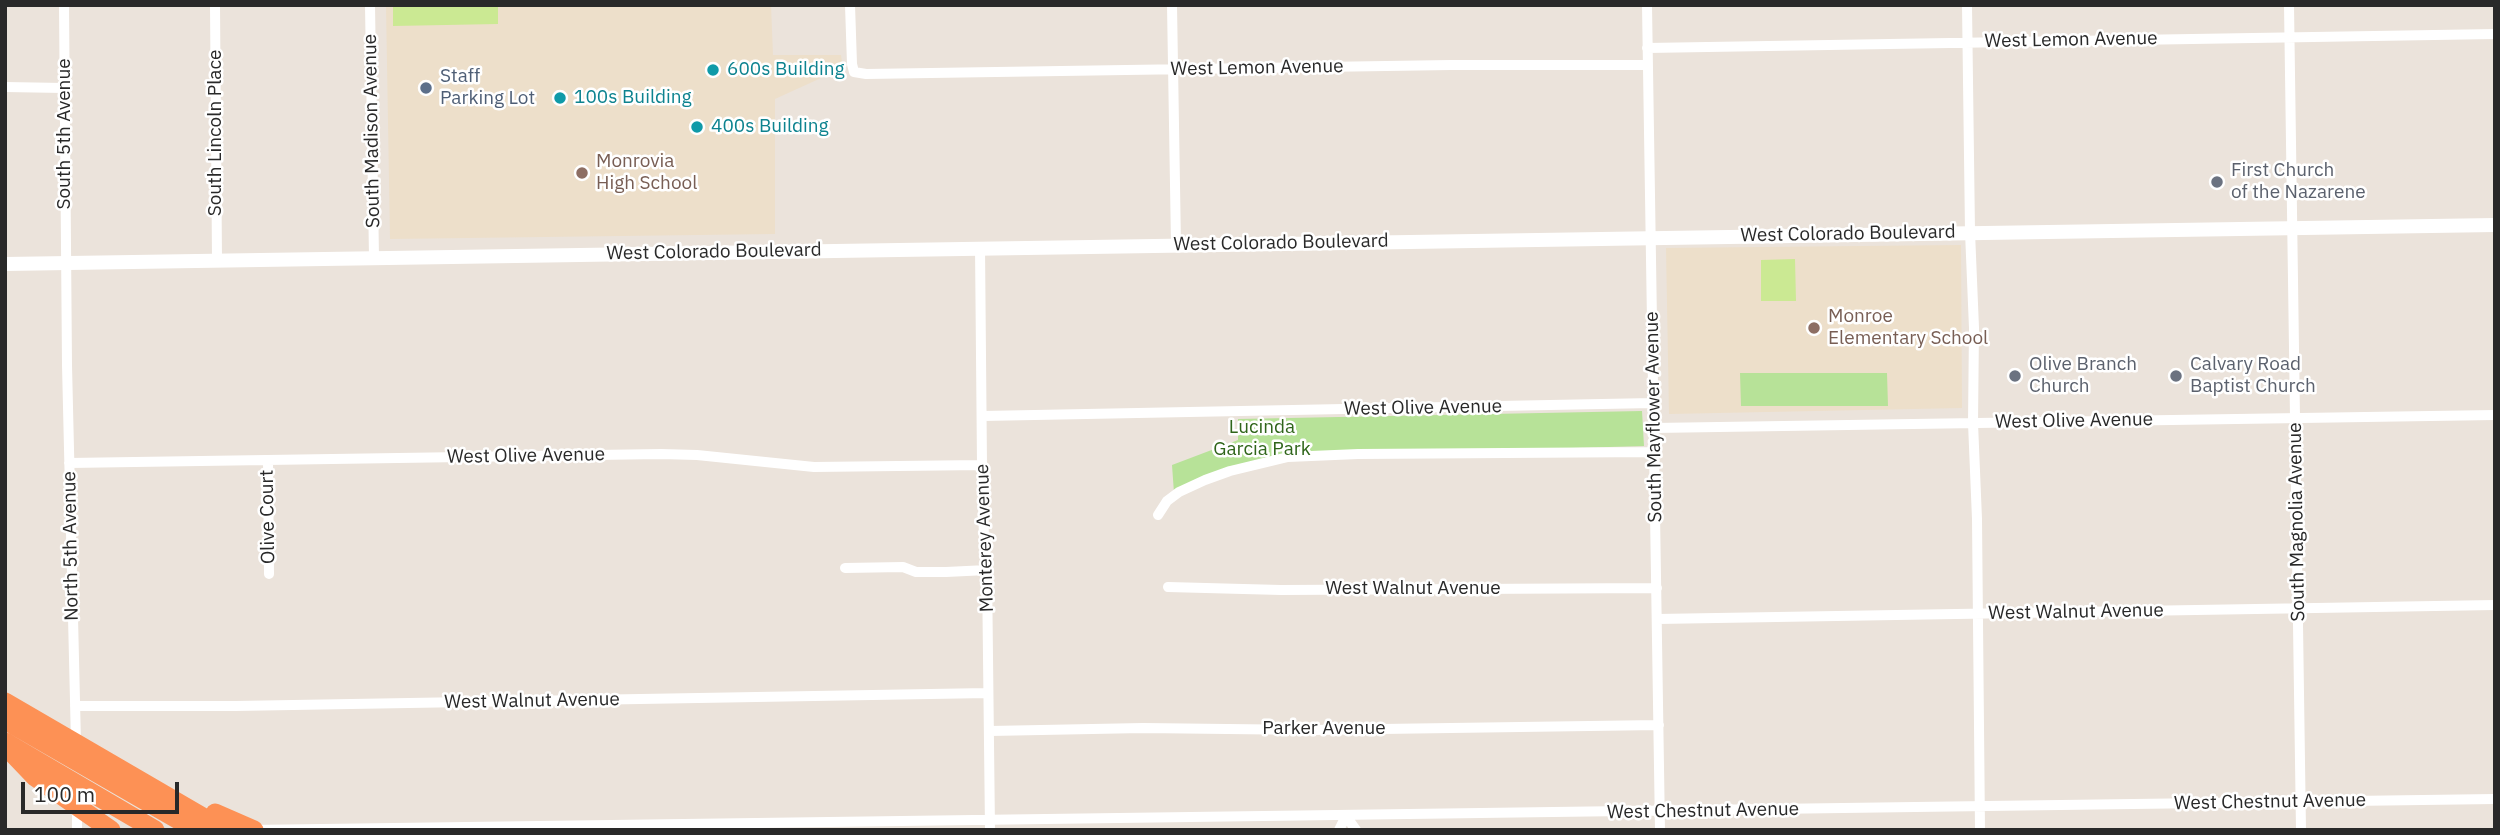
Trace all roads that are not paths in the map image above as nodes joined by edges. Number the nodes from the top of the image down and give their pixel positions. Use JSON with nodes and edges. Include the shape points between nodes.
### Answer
{"nodes":[{"id":1,"x":64,"y":5,"type":"edge"},
{"id":2,"x":215,"y":5,"type":"edge"},
{"id":3,"x":370,"y":5,"type":"edge"},
{"id":4,"x":850,"y":5,"type":"edge"},
{"id":5,"x":1172,"y":5,"type":"edge"},
{"id":6,"x":1647,"y":5,"type":"edge"},
{"id":7,"x":1967,"y":5,"type":"edge"},
{"id":8,"x":2288,"y":5,"type":"edge"},
{"id":9,"x":2495,"y":34,"type":"edge"},
{"id":10,"x":2289,"y":37,"type":"junction"},
{"id":11,"x":1967,"y":42,"type":"junction"},
{"id":12,"x":1647,"y":48,"type":"junction"},
{"id":13,"x":1648,"y":65,"type":"junction"},
{"id":14,"x":1173,"y":69,"type":"junction"},
{"id":15,"x":5,"y":87,"type":"edge"},
{"id":16,"x":64,"y":88,"type":"junction"},
{"id":17,"x":2495,"y":225,"type":"edge"},
{"id":18,"x":2292,"y":228,"type":"junction"},
{"id":19,"x":1970,"y":233,"type":"junction"},
{"id":20,"x":1650,"y":237,"type":"junction"},
{"id":21,"x":1176,"y":245,"type":"junction"},
{"id":22,"x":980,"y":247,"type":"junction"},
{"id":23,"x":374,"y":257,"type":"junction"},
{"id":24,"x":217,"y":260,"type":"junction"},
{"id":25,"x":67,"y":262,"type":"junction"},
{"id":26,"x":5,"y":264,"type":"edge"},
{"id":27,"x":1653,"y":403,"type":"junction"},
{"id":28,"x":2495,"y":415,"type":"edge"},
{"id":29,"x":983,"y":416,"type":"junction"},
{"id":30,"x":2295,"y":418,"type":"junction"},
{"id":31,"x":1973,"y":423,"type":"junction"},
{"id":32,"x":1654,"y":428,"type":"junction"},
{"id":33,"x":1654,"y":452,"type":"junction"},
{"id":34,"x":268,"y":460,"type":"junction"},
{"id":35,"x":69,"y":463,"type":"junction"},
{"id":36,"x":982,"y":465,"type":"junction"},
{"id":37,"x":1158,"y":515,"type":"dead end"},
{"id":38,"x":845,"y":568,"type":"dead end"},
{"id":39,"x":987,"y":570,"type":"junction"},
{"id":40,"x":269,"y":574,"type":"dead end"},
{"id":41,"x":1168,"y":587,"type":"dead end"},
{"id":42,"x":1657,"y":588,"type":"junction"},
{"id":43,"x":2495,"y":605,"type":"edge"},
{"id":44,"x":2298,"y":609,"type":"junction"},
{"id":45,"x":1977,"y":613,"type":"junction"},
{"id":46,"x":1657,"y":619,"type":"junction"},
{"id":47,"x":988,"y":693,"type":"junction"},
{"id":48,"x":5,"y":702,"type":"edge"},
{"id":49,"x":75,"y":706,"type":"junction"},
{"id":50,"x":5,"y":720,"type":"edge"},
{"id":51,"x":1659,"y":725,"type":"junction"},
{"id":52,"x":990,"y":731,"type":"junction"},
{"id":53,"x":5,"y":732,"type":"edge"},
{"id":54,"x":5,"y":744,"type":"edge"},
{"id":55,"x":34,"y":748,"type":"junction"},
{"id":56,"x":146,"y":784,"type":"junction"},
{"id":57,"x":2495,"y":799,"type":"edge"},
{"id":58,"x":2301,"y":802,"type":"junction"},
{"id":59,"x":1980,"y":807,"type":"junction"},
{"id":60,"x":1659,"y":811,"type":"junction"},
{"id":61,"x":1346,"y":816,"type":"junction"},
{"id":62,"x":990,"y":825,"type":"edge"},
{"id":63,"x":77,"y":830,"type":"edge"},
{"id":64,"x":111,"y":830,"type":"edge"},
{"id":65,"x":155,"y":830,"type":"edge"},
{"id":66,"x":177,"y":830,"type":"edge"},
{"id":67,"x":196,"y":830,"type":"edge"},
{"id":68,"x":225,"y":830,"type":"edge"},
{"id":69,"x":239,"y":830,"type":"edge"},
{"id":70,"x":254,"y":830,"type":"edge"},
{"id":71,"x":1339,"y":830,"type":"edge"},
{"id":72,"x":1356,"y":830,"type":"edge"},
{"id":73,"x":1660,"y":830,"type":"edge"},
{"id":74,"x":1980,"y":830,"type":"edge"},
{"id":75,"x":2301,"y":830,"type":"edge"}],
"edges":[{"from":1,"to":16,"type":"street","name":"South 5th Avenue"},
{"from":2,"to":24,"type":"street","name":"South Lincoln Place"},
{"from":3,"to":23,"type":"street","name":"South Madison Avenue"},
{"from":4,"to":14,"type":"street","name":"West Lemon Avenue","via":[[854,72]]},
{"from":5,"to":14,"type":"street"},
{"from":6,"to":12,"type":"street","name":"South Mayflower Avenue"},
{"from":7,"to":11,"type":"street"},
{"from":8,"to":10,"type":"street","name":"South Magnolia Avenue"},
{"from":9,"to":10,"type":"street","name":"West Lemon Avenue"},
{"from":10,"to":11,"type":"street","name":"West Lemon Avenue"},
{"from":10,"to":18,"type":"street","name":"South Magnolia Avenue"},
{"from":11,"to":12,"type":"street","name":"West Lemon Avenue"},
{"from":11,"to":19,"type":"street"},
{"from":12,"to":13,"type":"street","name":"South Mayflower Avenue"},
{"from":13,"to":14,"type":"street","name":"West Lemon Avenue"},
{"from":13,"to":20,"type":"street","name":"South Mayflower Avenue"},
{"from":14,"to":21,"type":"street"},
{"from":15,"to":16,"type":"street"},
{"from":16,"to":25,"type":"street","name":"South 5th Avenue"},
{"from":17,"to":18,"type":"street","name":"West Colorado Boulevard"},
{"from":18,"to":19,"type":"street","name":"West Colorado Boulevard"},
{"from":18,"to":30,"type":"street","name":"South Magnolia Avenue"},
{"from":19,"to":20,"type":"street","name":"West Colorado Boulevard"},
{"from":19,"to":31,"type":"street"},
{"from":20,"to":21,"type":"street","name":"West Colorado Boulevard"},
{"from":20,"to":27,"type":"street","name":"South Mayflower Avenue"},
{"from":21,"to":22,"type":"street","name":"West Colorado Boulevard"},
{"from":22,"to":23,"type":"street","name":"West Colorado Boulevard"},
{"from":22,"to":29,"type":"street","name":"Monterey Avenue"},
{"from":23,"to":24,"type":"street","name":"West Colorado Boulevard"},
{"from":24,"to":25,"type":"street","name":"West Colorado Boulevard"},
{"from":25,"to":26,"type":"street","name":"West Colorado Boulevard"},
{"from":25,"to":35,"type":"street","name":"North 5th Avenue"},
{"from":27,"to":29,"type":"street","name":"West Olive Avenue"},
{"from":27,"to":32,"type":"street","name":"South Mayflower Avenue"},
{"from":28,"to":30,"type":"street","name":"West Olive Avenue"},
{"from":29,"to":36,"type":"street","name":"Monterey Avenue"},
{"from":30,"to":31,"type":"street","name":"West Olive Avenue"},
{"from":30,"to":44,"type":"street","name":"South Magnolia Avenue"},
{"from":31,"to":32,"type":"street","name":"West Olive Avenue"},
{"from":31,"to":45,"type":"street"},
{"from":32,"to":33,"type":"street","name":"South Mayflower Avenue"},
{"from":33,"to":37,"type":"street","via":[[1289,457],[1205,480],[1167,500]]},
{"from":33,"to":42,"type":"street","name":"South Mayflower Avenue"},
{"from":34,"to":35,"type":"street","name":"West Olive Avenue"},
{"from":34,"to":36,"type":"street","name":"West Olive Avenue","via":[[661,454],[814,467]]},
{"from":34,"to":40,"type":"street","name":"Olive Court"},
{"from":35,"to":49,"type":"street","name":"North 5th Avenue"},
{"from":36,"to":39,"type":"street","name":"Monterey Avenue"},
{"from":38,"to":39,"type":"street"},
{"from":39,"to":47,"type":"street","name":"Monterey Avenue"},
{"from":41,"to":42,"type":"street","name":"West Walnut Avenue"},
{"from":42,"to":46,"type":"street","name":"South Mayflower Avenue"},
{"from":43,"to":44,"type":"street","name":"West Walnut Avenue"},
{"from":44,"to":45,"type":"street","name":"West Walnut Avenue"},
{"from":44,"to":58,"type":"street","name":"South Magnolia Avenue"},
{"from":45,"to":46,"type":"street","name":"West Walnut Avenue"},
{"from":45,"to":59,"type":"street"},
{"from":46,"to":51,"type":"street","name":"South Mayflower Avenue"},
{"from":47,"to":49,"type":"street","name":"West Walnut Avenue"},
{"from":47,"to":52,"type":"street","name":"Monterey Avenue"},
{"from":48,"to":55,"type":"highway"},
{"from":49,"to":63,"type":"street","name":"North 5th Avenue"},
{"from":50,"to":55,"type":"highway"},
{"from":51,"to":52,"type":"street","name":"Parker Avenue"},
{"from":51,"to":60,"type":"street","name":"South Mayflower Avenue"},
{"from":52,"to":62,"type":"street","name":"Monterey Avenue"},
{"from":53,"to":55,"type":"highway"},
{"from":54,"to":55,"type":"highway"},
{"from":55,"to":56,"type":"highway"},
{"from":55,"to":64,"type":"highway"},
{"from":55,"to":65,"type":"highway"},
{"from":55,"to":66,"type":"highway"},
{"from":55,"to":67,"type":"highway"},
{"from":56,"to":68,"type":"highway"},
{"from":56,"to":70,"type":"highway"},
{"from":57,"to":58,"type":"street","name":"West Chestnut Avenue"},
{"from":58,"to":59,"type":"street","name":"West Chestnut Avenue"},
{"from":58,"to":75,"type":"street","name":"South Magnolia Avenue"},
{"from":59,"to":60,"type":"street","name":"West Chestnut Avenue"},
{"from":59,"to":74,"type":"street"},
{"from":60,"to":61,"type":"street","name":"West Chestnut Avenue"},
{"from":60,"to":73,"type":"street","name":"South Mayflower Avenue"},
{"from":61,"to":62,"type":"street","name":"West Chestnut Avenue"},
{"from":61,"to":71,"type":"street"},
{"from":61,"to":72,"type":"street"},
{"from":62,"to":69,"type":"street","name":"West Chestnut Avenue"}]}
